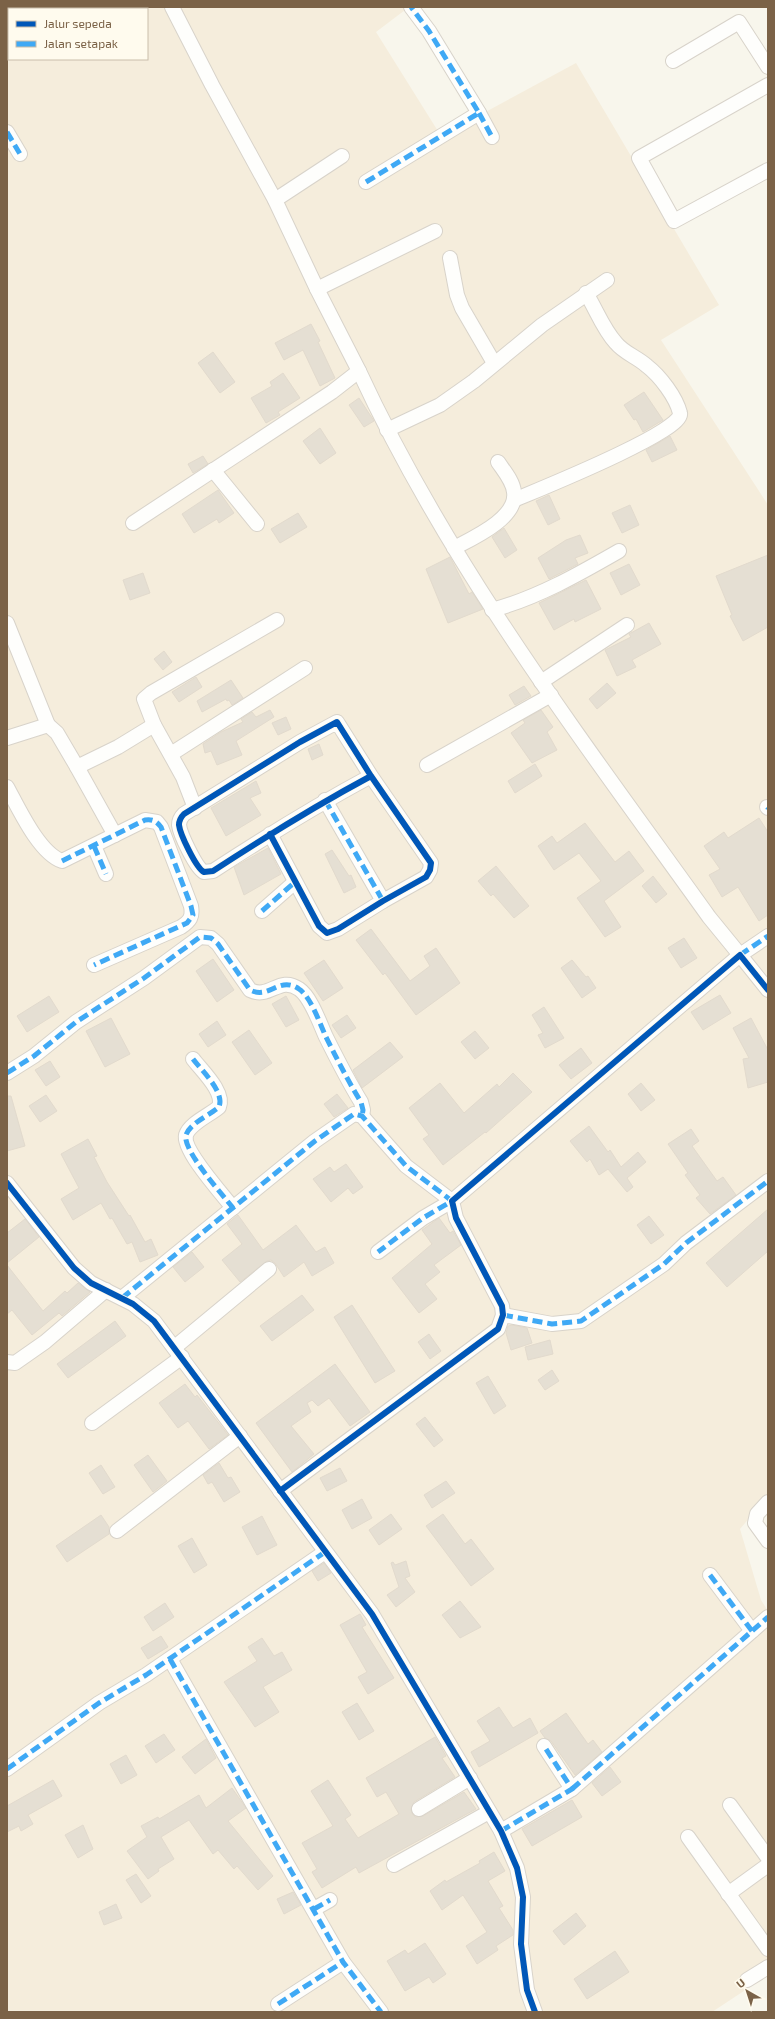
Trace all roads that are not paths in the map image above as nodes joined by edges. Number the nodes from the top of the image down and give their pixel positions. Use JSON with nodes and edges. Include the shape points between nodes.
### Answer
{"nodes":[{"id":1,"x":172,"y":7,"type":"edge"},
{"id":2,"x":412,"y":7,"type":"edge"},
{"id":3,"x":674,"y":61,"type":"dead end"},
{"id":4,"x":768,"y":67,"type":"edge"},
{"id":5,"x":768,"y":86,"type":"edge"},
{"id":6,"x":479,"y":113,"type":"junction"},
{"id":7,"x":7,"y":132,"type":"edge"},
{"id":8,"x":492,"y":137,"type":"dead end"},
{"id":9,"x":20,"y":154,"type":"dead end"},
{"id":10,"x":342,"y":156,"type":"dead end"},
{"id":11,"x":768,"y":170,"type":"edge"},
{"id":12,"x":366,"y":182,"type":"dead end"},
{"id":13,"x":275,"y":200,"type":"junction"},
{"id":14,"x":435,"y":231,"type":"dead end"},
{"id":15,"x":450,"y":258,"type":"dead end"},
{"id":16,"x":607,"y":280,"type":"dead end"},
{"id":17,"x":317,"y":289,"type":"junction"},
{"id":18,"x":586,"y":293,"type":"junction"},
{"id":19,"x":494,"y":364,"type":"junction"},
{"id":20,"x":359,"y":370,"type":"junction"},
{"id":21,"x":387,"y":430,"type":"junction"},
{"id":22,"x":498,"y":462,"type":"dead end"},
{"id":23,"x":213,"y":470,"type":"junction"},
{"id":24,"x":514,"y":500,"type":"junction"},
{"id":25,"x":133,"y":523,"type":"dead end"},
{"id":26,"x":257,"y":524,"type":"dead end"},
{"id":27,"x":454,"y":548,"type":"junction"},
{"id":28,"x":619,"y":550,"type":"dead end"},
{"id":29,"x":492,"y":610,"type":"junction"},
{"id":30,"x":277,"y":620,"type":"dead end"},
{"id":31,"x":7,"y":623,"type":"edge"},
{"id":32,"x":627,"y":625,"type":"dead end"},
{"id":33,"x":305,"y":668,"type":"dead end"},
{"id":34,"x":541,"y":682,"type":"junction"},
{"id":35,"x":551,"y":695,"type":"junction"},
{"id":36,"x":48,"y":725,"type":"junction"},
{"id":37,"x":154,"y":725,"type":"junction"},
{"id":38,"x":7,"y":738,"type":"edge"},
{"id":39,"x":171,"y":754,"type":"junction"},
{"id":40,"x":427,"y":765,"type":"dead end"},
{"id":41,"x":78,"y":767,"type":"junction"},
{"id":42,"x":371,"y":776,"type":"junction"},
{"id":43,"x":7,"y":787,"type":"edge"},
{"id":44,"x":326,"y":800,"type":"junction"},
{"id":45,"x":195,"y":808,"type":"junction"},
{"id":46,"x":270,"y":834,"type":"junction"},
{"id":47,"x":115,"y":835,"type":"junction"},
{"id":48,"x":94,"y":846,"type":"junction"},
{"id":49,"x":106,"y":874,"type":"dead end"},
{"id":50,"x":295,"y":882,"type":"junction"},
{"id":51,"x":383,"y":901,"type":"junction"},
{"id":52,"x":262,"y":911,"type":"dead end"},
{"id":53,"x":768,"y":936,"type":"edge"},
{"id":54,"x":740,"y":955,"type":"junction"},
{"id":55,"x":94,"y":965,"type":"dead end"},
{"id":56,"x":768,"y":990,"type":"edge"},
{"id":57,"x":193,"y":1059,"type":"dead end"},
{"id":58,"x":7,"y":1073,"type":"edge"},
{"id":59,"x":362,"y":1116,"type":"junction"},
{"id":60,"x":768,"y":1181,"type":"edge"},
{"id":61,"x":7,"y":1183,"type":"edge"},
{"id":62,"x":452,"y":1201,"type":"junction"},
{"id":63,"x":233,"y":1208,"type":"junction"},
{"id":64,"x":378,"y":1252,"type":"dead end"},
{"id":65,"x":269,"y":1269,"type":"dead end"},
{"id":66,"x":106,"y":1290,"type":"junction"},
{"id":67,"x":122,"y":1298,"type":"junction"},
{"id":68,"x":503,"y":1315,"type":"junction"},
{"id":69,"x":178,"y":1352,"type":"junction"},
{"id":70,"x":7,"y":1362,"type":"edge"},
{"id":71,"x":92,"y":1423,"type":"dead end"},
{"id":72,"x":240,"y":1436,"type":"junction"},
{"id":73,"x":280,"y":1491,"type":"junction"},
{"id":74,"x":768,"y":1502,"type":"edge"},
{"id":75,"x":117,"y":1531,"type":"dead end"},
{"id":76,"x":768,"y":1541,"type":"edge"},
{"id":77,"x":325,"y":1552,"type":"junction"},
{"id":78,"x":710,"y":1575,"type":"dead end"},
{"id":79,"x":768,"y":1617,"type":"edge"},
{"id":80,"x":752,"y":1631,"type":"junction"},
{"id":81,"x":170,"y":1659,"type":"junction"},
{"id":82,"x":544,"y":1746,"type":"dead end"},
{"id":83,"x":7,"y":1769,"type":"edge"},
{"id":84,"x":470,"y":1778,"type":"junction"},
{"id":85,"x":572,"y":1789,"type":"junction"},
{"id":86,"x":730,"y":1805,"type":"dead end"},
{"id":87,"x":419,"y":1809,"type":"dead end"},
{"id":88,"x":489,"y":1812,"type":"junction"},
{"id":89,"x":501,"y":1831,"type":"junction"},
{"id":90,"x":688,"y":1837,"type":"dead end"},
{"id":91,"x":768,"y":1858,"type":"edge"},
{"id":92,"x":394,"y":1865,"type":"dead end"},
{"id":93,"x":768,"y":1865,"type":"edge"},
{"id":94,"x":728,"y":1894,"type":"junction"},
{"id":95,"x":330,"y":1900,"type":"dead end"},
{"id":96,"x":314,"y":1909,"type":"junction"},
{"id":97,"x":768,"y":1949,"type":"edge"},
{"id":98,"x":344,"y":1962,"type":"junction"},
{"id":99,"x":768,"y":1966,"type":"edge"},
{"id":100,"x":748,"y":1980,"type":"dead end"},
{"id":101,"x":278,"y":2004,"type":"dead end"},
{"id":102,"x":381,"y":2012,"type":"edge"},
{"id":103,"x":535,"y":2012,"type":"edge"}],
"edges":[{"from":1,"to":13,"type":"street"},
{"from":2,"to":6,"type":"street"},
{"from":3,"to":4,"type":"street","via":[[739,22]]},
{"from":5,"to":11,"type":"street","via":[[639,158],[674,221]]},
{"from":6,"to":8,"type":"street"},
{"from":6,"to":12,"type":"street"},
{"from":7,"to":9,"type":"street"},
{"from":10,"to":13,"type":"street"},
{"from":13,"to":17,"type":"street"},
{"from":14,"to":17,"type":"street"},
{"from":15,"to":19,"type":"street","via":[[462,308]]},
{"from":16,"to":18,"type":"street"},
{"from":17,"to":20,"type":"street"},
{"from":18,"to":19,"type":"street"},
{"from":18,"to":24,"type":"street","via":[[616,343],[648,366],[667,390],[678,407],[680,419],[629,450]]},
{"from":19,"to":21,"type":"street","via":[[440,405]]},
{"from":20,"to":21,"type":"street"},
{"from":20,"to":23,"type":"street","via":[[332,392]]},
{"from":21,"to":27,"type":"street"},
{"from":22,"to":24,"type":"street","via":[[508,476],[514,491]]},
{"from":23,"to":25,"type":"street"},
{"from":23,"to":26,"type":"street"},
{"from":24,"to":27,"type":"street","via":[[510,510],[495,524],[482,534]]},
{"from":27,"to":29,"type":"street"},
{"from":28,"to":29,"type":"street","via":[[542,591]]},
{"from":29,"to":34,"type":"street"},
{"from":30,"to":37,"type":"street","via":[[145,697]]},
{"from":31,"to":36,"type":"street"},
{"from":32,"to":34,"type":"street"},
{"from":33,"to":39,"type":"street"},
{"from":34,"to":35,"type":"street"},
{"from":35,"to":40,"type":"street"},
{"from":35,"to":54,"type":"street","via":[[709,917]]},
{"from":36,"to":38,"type":"street"},
{"from":36,"to":41,"type":"street","via":[[57,733]]},
{"from":37,"to":39,"type":"street"},
{"from":37,"to":41,"type":"street"},
{"from":39,"to":45,"type":"street"},
{"from":41,"to":47,"type":"street"},
{"from":42,"to":44,"type":"street"},
{"from":42,"to":45,"type":"street","via":[[337,722],[300,742]]},
{"from":42,"to":51,"type":"street","via":[[431,863],[426,877]]},
{"from":43,"to":48,"type":"street","via":[[44,848],[54,859],[62,861]]},
{"from":44,"to":46,"type":"street"},
{"from":44,"to":51,"type":"street"},
{"from":45,"to":46,"type":"street","via":[[184,814],[179,824],[180,832],[198,867],[204,872],[213,871]]},
{"from":46,"to":50,"type":"street"},
{"from":47,"to":48,"type":"street"},
{"from":47,"to":55,"type":"street","via":[[145,820],[157,822],[161,826],[191,906],[192,915],[181,927]]},
{"from":48,"to":49,"type":"street"},
{"from":50,"to":51,"type":"street","via":[[319,926],[327,933]]},
{"from":50,"to":52,"type":"street"},
{"from":53,"to":54,"type":"street"},
{"from":54,"to":56,"type":"street"},
{"from":54,"to":62,"type":"street"},
{"from":57,"to":63,"type":"street","via":[[217,1092],[221,1102],[219,1108],[190,1130],[186,1136],[187,1143],[206,1174]]},
{"from":58,"to":59,"type":"street","via":[[200,937],[211,938],[250,990],[257,994],[280,985],[300,989],[361,1102]]},
{"from":59,"to":62,"type":"street","via":[[406,1166]]},
{"from":59,"to":63,"type":"street","via":[[350,1115]]},
{"from":60,"to":68,"type":"street","via":[[686,1243],[664,1264],[581,1321],[552,1324]]},
{"from":61,"to":66,"type":"street","via":[[74,1268],[91,1283]]},
{"from":62,"to":64,"type":"street","via":[[423,1218]]},
{"from":62,"to":68,"type":"street","via":[[456,1218],[502,1306]]},
{"from":63,"to":67,"type":"street"},
{"from":65,"to":69,"type":"street"},
{"from":66,"to":67,"type":"street"},
{"from":66,"to":70,"type":"street","via":[[46,1342],[15,1363]]},
{"from":67,"to":69,"type":"street","via":[[154,1321]]},
{"from":68,"to":73,"type":"street","via":[[498,1329]]},
{"from":69,"to":71,"type":"street"},
{"from":69,"to":72,"type":"street"},
{"from":72,"to":73,"type":"street"},
{"from":72,"to":75,"type":"street"},
{"from":73,"to":77,"type":"street"},
{"from":74,"to":76,"type":"street","via":[[757,1514],[755,1523]]},
{"from":77,"to":81,"type":"street"},
{"from":77,"to":84,"type":"street","via":[[372,1614]]},
{"from":78,"to":80,"type":"street"},
{"from":79,"to":80,"type":"street"},
{"from":80,"to":85,"type":"street"},
{"from":81,"to":83,"type":"street","via":[[98,1703]]},
{"from":81,"to":96,"type":"street"},
{"from":82,"to":85,"type":"street"},
{"from":84,"to":87,"type":"street"},
{"from":84,"to":88,"type":"street"},
{"from":85,"to":89,"type":"street"},
{"from":86,"to":91,"type":"street"},
{"from":88,"to":89,"type":"street"},
{"from":88,"to":92,"type":"street"},
{"from":89,"to":103,"type":"street","via":[[517,1868],[523,1897],[521,1944],[527,1990]]},
{"from":90,"to":94,"type":"street"},
{"from":93,"to":94,"type":"street"},
{"from":94,"to":97,"type":"street"},
{"from":95,"to":96,"type":"street"},
{"from":96,"to":98,"type":"street"},
{"from":98,"to":101,"type":"street"},
{"from":98,"to":102,"type":"street"},
{"from":99,"to":100,"type":"street"}]}
